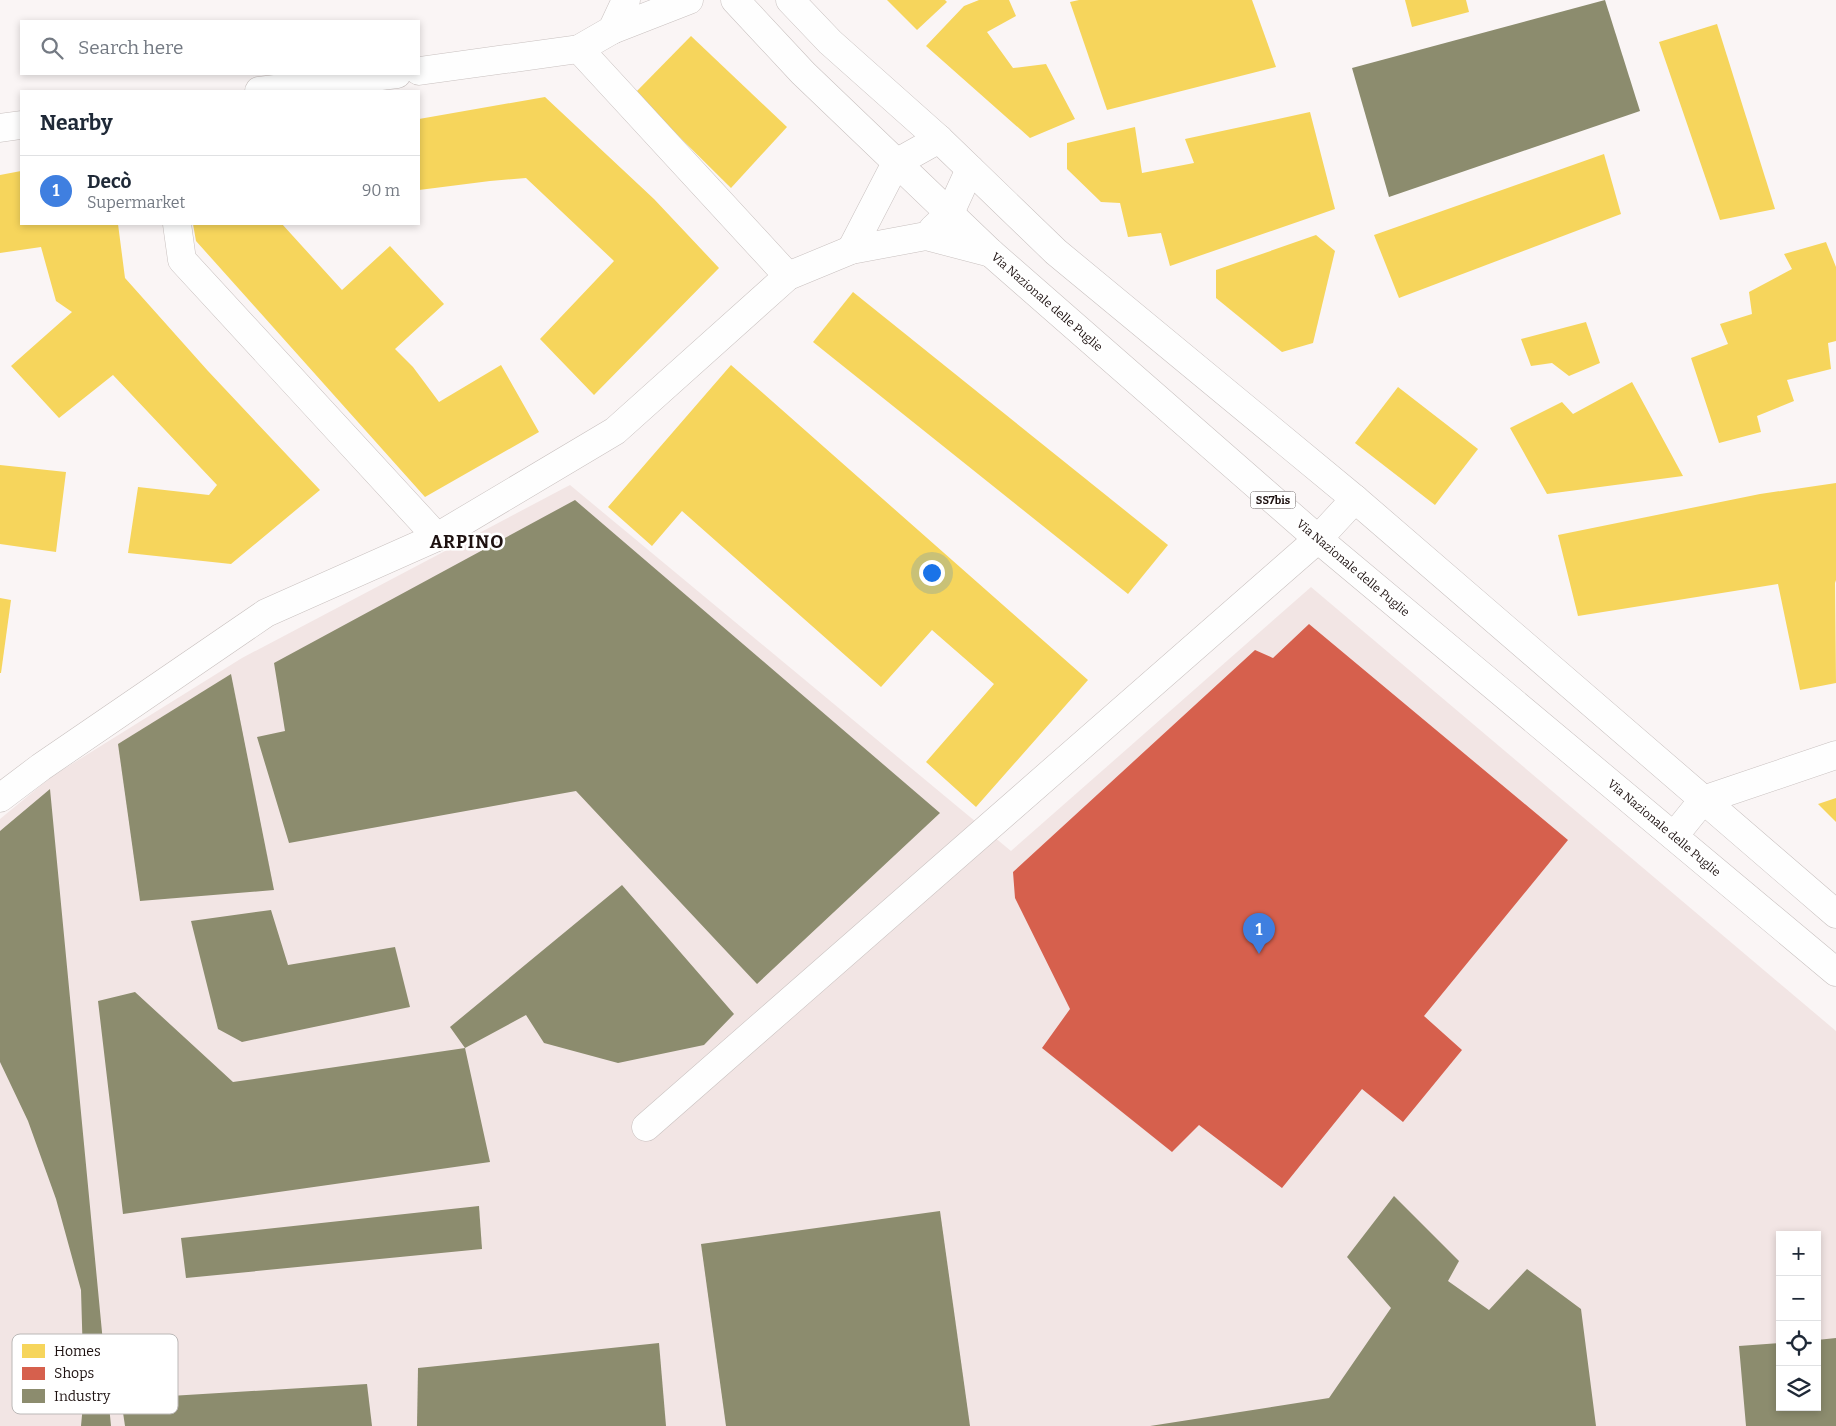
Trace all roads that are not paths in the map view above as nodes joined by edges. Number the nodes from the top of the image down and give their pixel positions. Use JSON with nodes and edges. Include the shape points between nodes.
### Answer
{"nodes":[{"id":1,"x":626,"y":0,"type":"edge"},
{"id":2,"x":688,"y":0,"type":"edge"},
{"id":3,"x":735,"y":0,"type":"edge"},
{"id":4,"x":790,"y":0,"type":"edge"},
{"id":5,"x":612,"y":30,"type":"junction"},
{"id":6,"x":579,"y":49,"type":"junction"},
{"id":7,"x":420,"y":71,"type":"edge"},
{"id":8,"x":389,"y":75,"type":"edge"},
{"id":9,"x":267,"y":90,"type":"edge"},
{"id":10,"x":20,"y":125,"type":"edge"},
{"id":11,"x":0,"y":128,"type":"edge"},
{"id":12,"x":939,"y":140,"type":"junction"},
{"id":13,"x":896,"y":163,"type":"junction"},
{"id":14,"x":970,"y":169,"type":"junction"},
{"id":15,"x":950,"y":213,"type":"junction"},
{"id":16,"x":177,"y":225,"type":"edge"},
{"id":17,"x":926,"y":236,"type":"junction"},
{"id":18,"x":851,"y":250,"type":"junction"},
{"id":19,"x":991,"y":253,"type":"junction"},
{"id":20,"x":788,"y":276,"type":"junction"},
{"id":21,"x":1354,"y":499,"type":"junction"},
{"id":22,"x":437,"y":537,"type":"junction"},
{"id":23,"x":1318,"y":540,"type":"junction"},
{"id":24,"x":1836,"y":755,"type":"edge"},
{"id":25,"x":0,"y":798,"type":"edge"},
{"id":26,"x":1703,"y":800,"type":"junction"},
{"id":27,"x":1674,"y":836,"type":"junction"},
{"id":28,"x":1836,"y":914,"type":"edge"},
{"id":29,"x":1836,"y":972,"type":"edge"},
{"id":30,"x":646,"y":1127,"type":"dead end"}],
"edges":[{"from":1,"to":5,"type":"street"},
{"from":2,"to":5,"type":"street"},
{"from":3,"to":13,"type":"street","name":"Via Nazionale delle Puglie","number":"SS7bis","via":[[803,73]]},
{"from":4,"to":12,"type":"street","via":[[830,42]]},
{"from":5,"to":6,"type":"street"},
{"from":6,"to":7,"type":"street"},
{"from":6,"to":20,"type":"street"},
{"from":8,"to":9,"type":"street"},
{"from":10,"to":11,"type":"street"},
{"from":12,"to":13,"type":"street"},
{"from":12,"to":14,"type":"street"},
{"from":13,"to":15,"type":"street","name":"Via Nazionale delle Puglie","number":"SS7bis"},
{"from":13,"to":18,"type":"street"},
{"from":14,"to":15,"type":"street"},
{"from":14,"to":21,"type":"street","via":[[1056,252]]},
{"from":15,"to":17,"type":"street"},
{"from":15,"to":19,"type":"street","name":"Via Nazionale delle Puglie","number":"SS7bis"},
{"from":16,"to":22,"type":"street","via":[[182,260]]},
{"from":17,"to":18,"type":"street"},
{"from":17,"to":19,"type":"street"},
{"from":18,"to":20,"type":"street"},
{"from":19,"to":23,"type":"street","name":"Via Nazionale delle Puglie","number":"SS7bis"},
{"from":20,"to":22,"type":"street","via":[[615,431]]},
{"from":21,"to":23,"type":"street"},
{"from":21,"to":26,"type":"street"},
{"from":22,"to":25,"type":"street","via":[[266,613]]},
{"from":23,"to":27,"type":"street","name":"Via Nazionale delle Puglie","number":"SS7bis"},
{"from":23,"to":30,"type":"street"},
{"from":24,"to":26,"type":"street"},
{"from":26,"to":27,"type":"street"},
{"from":26,"to":28,"type":"street"},
{"from":27,"to":29,"type":"street","name":"Via Nazionale delle Puglie","number":"SS7bis"}]}
